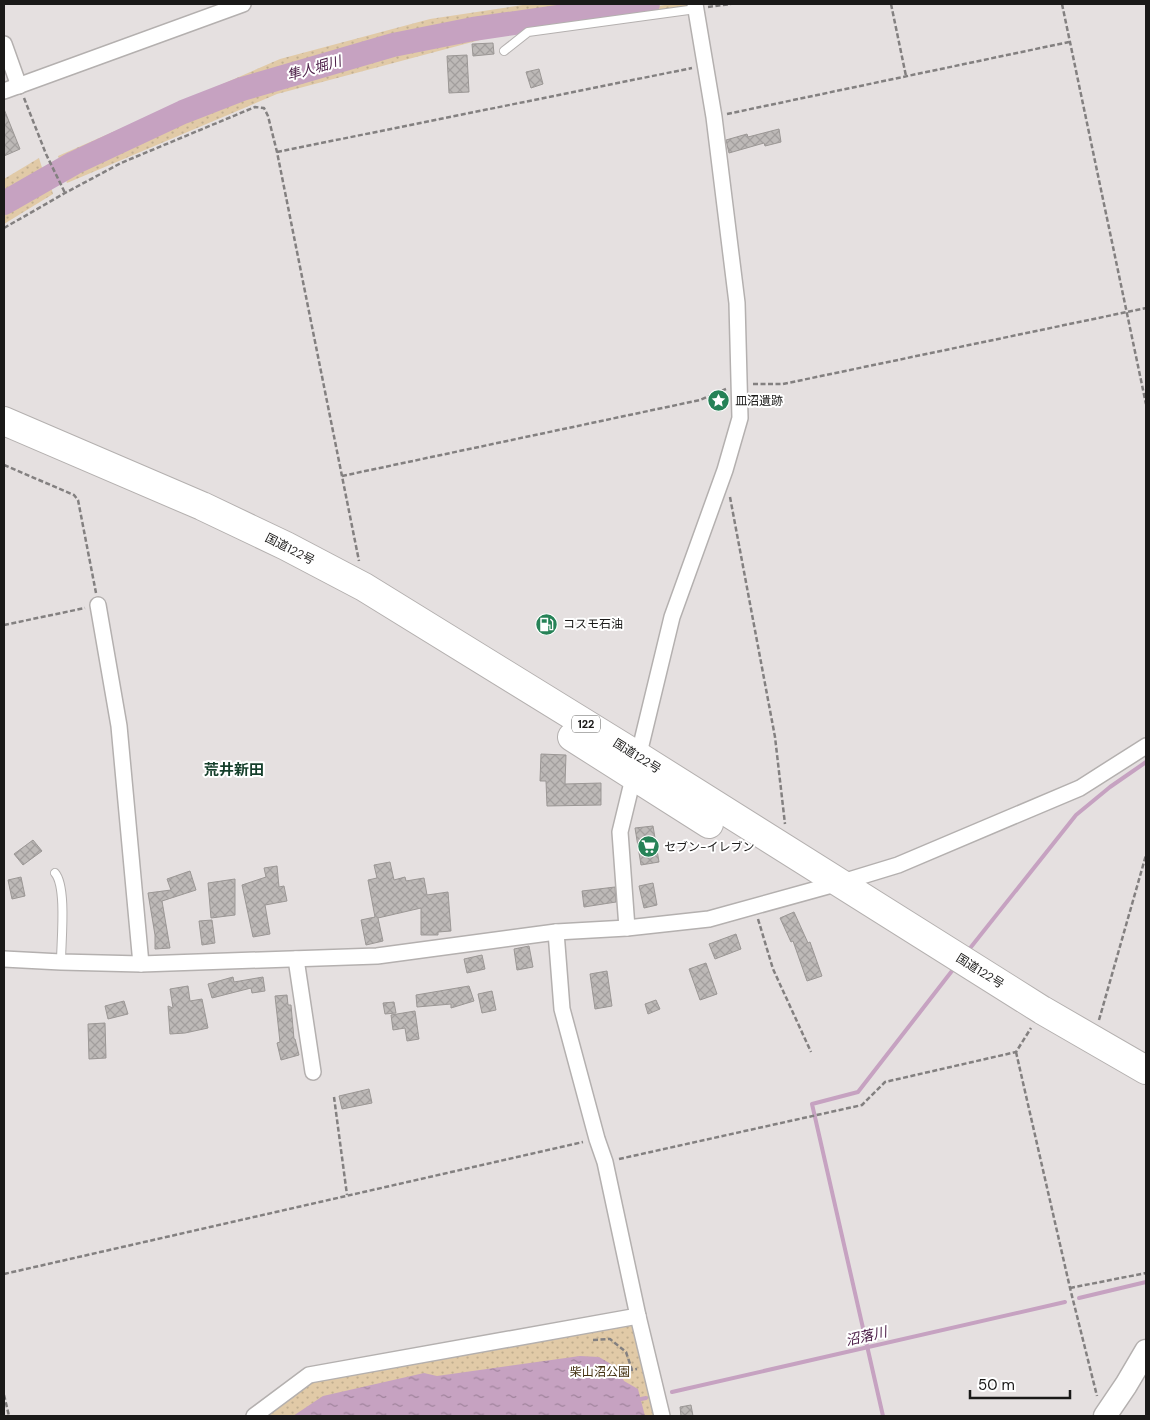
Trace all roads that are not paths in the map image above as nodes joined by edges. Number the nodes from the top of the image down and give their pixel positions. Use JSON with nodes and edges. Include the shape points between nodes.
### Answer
{"nodes":[{"id":1,"x":243,"y":4,"type":"edge"},
{"id":2,"x":695,"y":7,"type":"edge"},
{"id":3,"x":4,"y":44,"type":"edge"},
{"id":4,"x":504,"y":51,"type":"dead end"},
{"id":5,"x":19,"y":86,"type":"junction"},
{"id":6,"x":4,"y":91,"type":"edge"},
{"id":7,"x":4,"y":421,"type":"edge"},
{"id":8,"x":4,"y":441,"type":"edge"},
{"id":9,"x":98,"y":605,"type":"road end"},
{"id":10,"x":1146,"y":746,"type":"edge"},
{"id":11,"x":635,"y":766,"type":"junction"},
{"id":12,"x":54,"y":873,"type":"dead end"},
{"id":13,"x":827,"y":886,"type":"junction"},
{"id":14,"x":627,"y":928,"type":"junction"},
{"id":15,"x":556,"y":932,"type":"junction"},
{"id":16,"x":4,"y":959,"type":"edge"},
{"id":17,"x":296,"y":959,"type":"junction"},
{"id":18,"x":61,"y":962,"type":"junction"},
{"id":19,"x":141,"y":964,"type":"junction"},
{"id":20,"x":1146,"y":1070,"type":"edge"},
{"id":21,"x":313,"y":1072,"type":"dead end"},
{"id":22,"x":1146,"y":1089,"type":"edge"},
{"id":23,"x":638,"y":1316,"type":"junction"},
{"id":24,"x":1146,"y":1351,"type":"edge"},
{"id":25,"x":254,"y":1416,"type":"edge"},
{"id":26,"x":662,"y":1416,"type":"edge"},
{"id":27,"x":1106,"y":1416,"type":"edge"}],
"edges":[{"from":1,"to":5,"type":"street"},
{"from":2,"to":4,"type":"lane","via":[[528,32]]},
{"from":2,"to":11,"type":"street","via":[[714,117],[736,303],[740,418],[725,470],[672,617]]},
{"from":3,"to":5,"type":"street"},
{"from":5,"to":6,"type":"street"},
{"from":7,"to":11,"type":"highway","name":"国道122号","number":"122","via":[[202,506],[364,587]]},
{"from":8,"to":11,"type":"highway","name":"国道122号","number":"122","via":[[196,523],[276,562]]},
{"from":9,"to":19,"type":"street","via":[[119,726]]},
{"from":10,"to":13,"type":"street","via":[[1080,788],[898,865]]},
{"from":11,"to":13,"type":"highway","name":"国道122号","number":"122"},
{"from":11,"to":13,"type":"highway","name":"国道122号","number":"122","via":[[784,848]]},
{"from":11,"to":14,"type":"street","via":[[620,832]]},
{"from":12,"to":18,"type":"lane","via":[[60,884]]},
{"from":13,"to":14,"type":"street","via":[[709,919]]},
{"from":13,"to":20,"type":"highway","name":"国道122号","number":"122"},
{"from":13,"to":22,"type":"highway","name":"国道122号","number":"122","via":[[1032,1026]]},
{"from":14,"to":15,"type":"street"},
{"from":15,"to":17,"type":"street","via":[[376,956]]},
{"from":15,"to":23,"type":"street","via":[[562,1009],[605,1162]]},
{"from":16,"to":18,"type":"street"},
{"from":17,"to":19,"type":"street"},
{"from":17,"to":21,"type":"street"},
{"from":18,"to":19,"type":"street"},
{"from":23,"to":25,"type":"street","via":[[309,1375]]},
{"from":23,"to":26,"type":"street"},
{"from":24,"to":27,"type":"street"}]}
